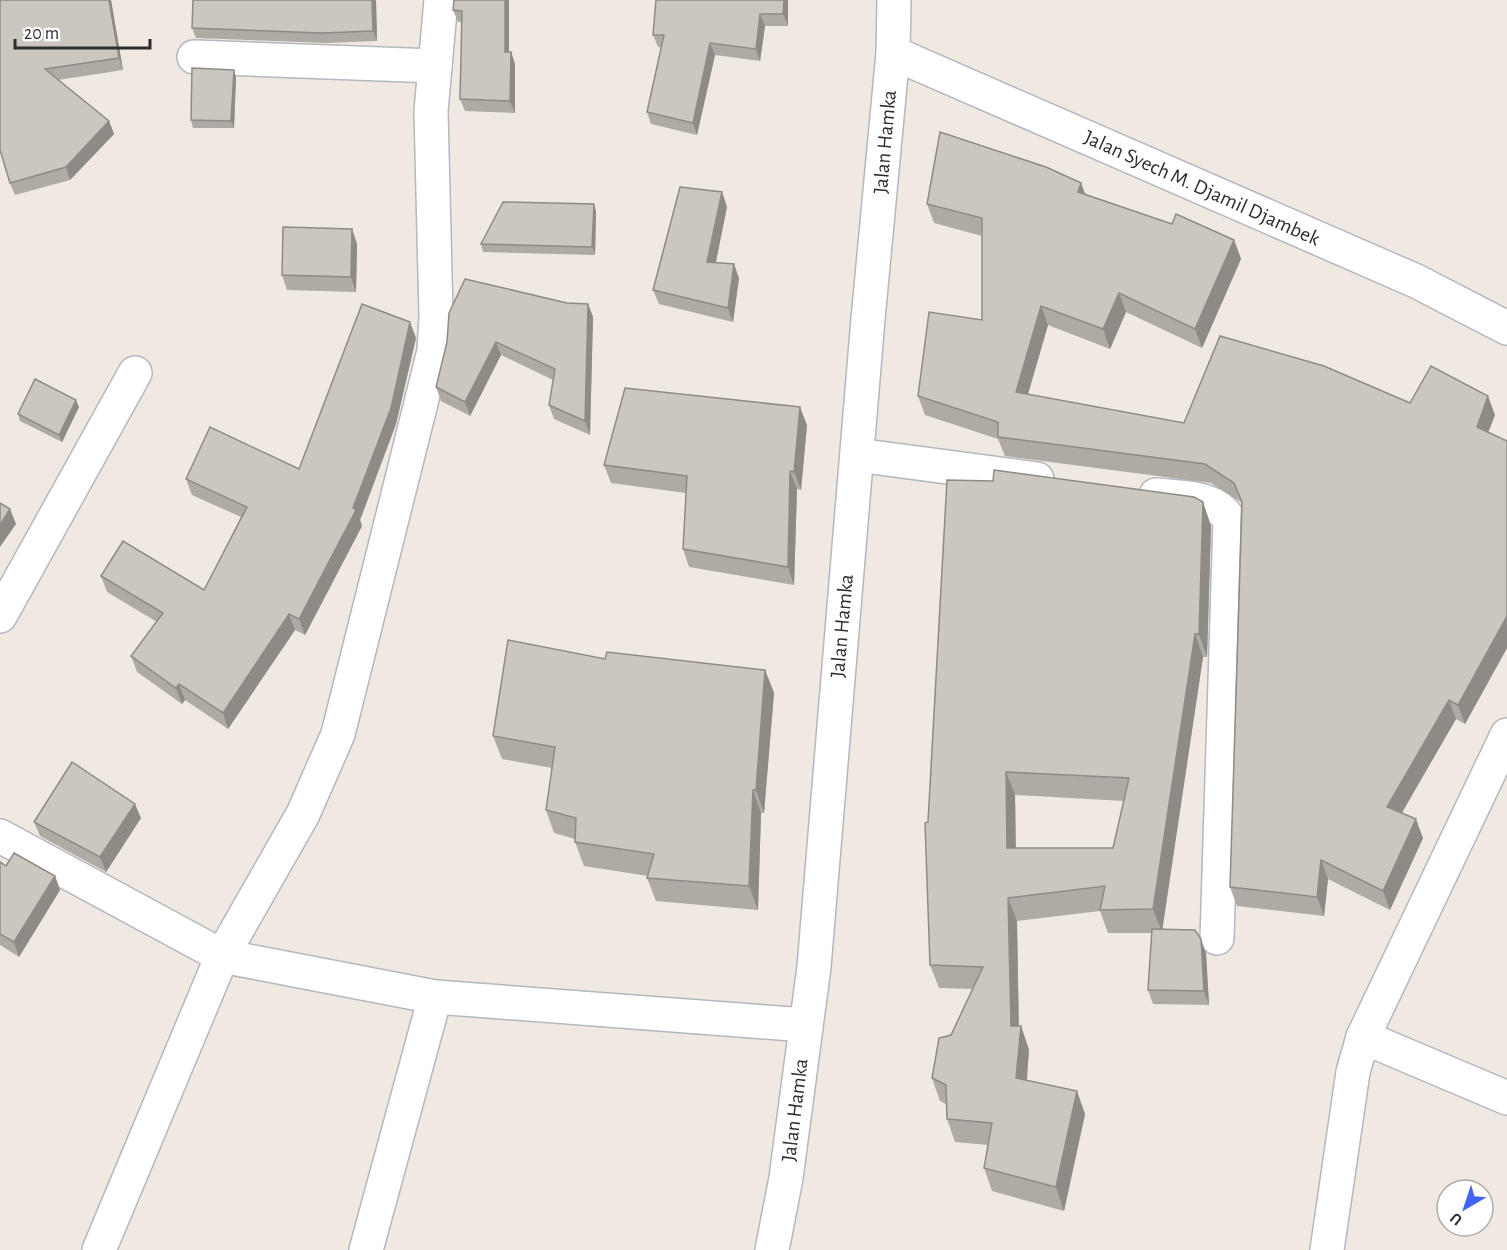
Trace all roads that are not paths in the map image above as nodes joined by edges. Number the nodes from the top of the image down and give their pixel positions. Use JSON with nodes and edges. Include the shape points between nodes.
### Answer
{"nodes":[{"id":1,"x":441,"y":0,"type":"edge"},
{"id":2,"x":894,"y":0,"type":"edge"},
{"id":3,"x":893,"y":53,"type":"junction"},
{"id":4,"x":194,"y":57,"type":"dead end"},
{"id":5,"x":435,"y":66,"type":"junction"},
{"id":6,"x":1507,"y":328,"type":"edge"},
{"id":7,"x":135,"y":373,"type":"dead end"},
{"id":8,"x":856,"y":455,"type":"junction"},
{"id":9,"x":1068,"y":483,"type":"edge"},
{"id":10,"x":1127,"y":491,"type":"edge"},
{"id":11,"x":0,"y":616,"type":"edge"},
{"id":12,"x":1507,"y":735,"type":"edge"},
{"id":13,"x":0,"y":836,"type":"edge"},
{"id":14,"x":1217,"y":938,"type":"dead end"},
{"id":15,"x":222,"y":956,"type":"junction"},
{"id":16,"x":435,"y":997,"type":"junction"},
{"id":17,"x":806,"y":1024,"type":"junction"},
{"id":18,"x":1363,"y":1037,"type":"junction"},
{"id":19,"x":1507,"y":1098,"type":"edge"},
{"id":20,"x":99,"y":1250,"type":"edge"},
{"id":21,"x":366,"y":1250,"type":"edge"},
{"id":22,"x":772,"y":1250,"type":"edge"},
{"id":23,"x":1327,"y":1250,"type":"edge"}],
"edges":[{"from":1,"to":5,"type":"street"},
{"from":2,"to":3,"type":"street","name":"Jalan Hamka"},
{"from":3,"to":6,"type":"street","name":"Jalan Syech M. Djamil Djambek","via":[[1416,281]]},
{"from":3,"to":8,"type":"street","name":"Jalan Hamka"},
{"from":4,"to":5,"type":"street"},
{"from":5,"to":15,"type":"street","via":[[431,111],[434,351],[338,734],[303,814]]},
{"from":7,"to":11,"type":"street"},
{"from":8,"to":9,"type":"street"},
{"from":8,"to":17,"type":"street","name":"Jalan Hamka"},
{"from":10,"to":14,"type":"street","via":[[1209,502],[1230,520]]},
{"from":12,"to":18,"type":"street"},
{"from":13,"to":15,"type":"street"},
{"from":15,"to":16,"type":"street"},
{"from":15,"to":20,"type":"street"},
{"from":16,"to":17,"type":"street"},
{"from":16,"to":21,"type":"street"},
{"from":17,"to":22,"type":"street","name":"Jalan Hamka","via":[[786,1178]]},
{"from":18,"to":19,"type":"street"},
{"from":18,"to":23,"type":"street","via":[[1353,1072]]}]}
